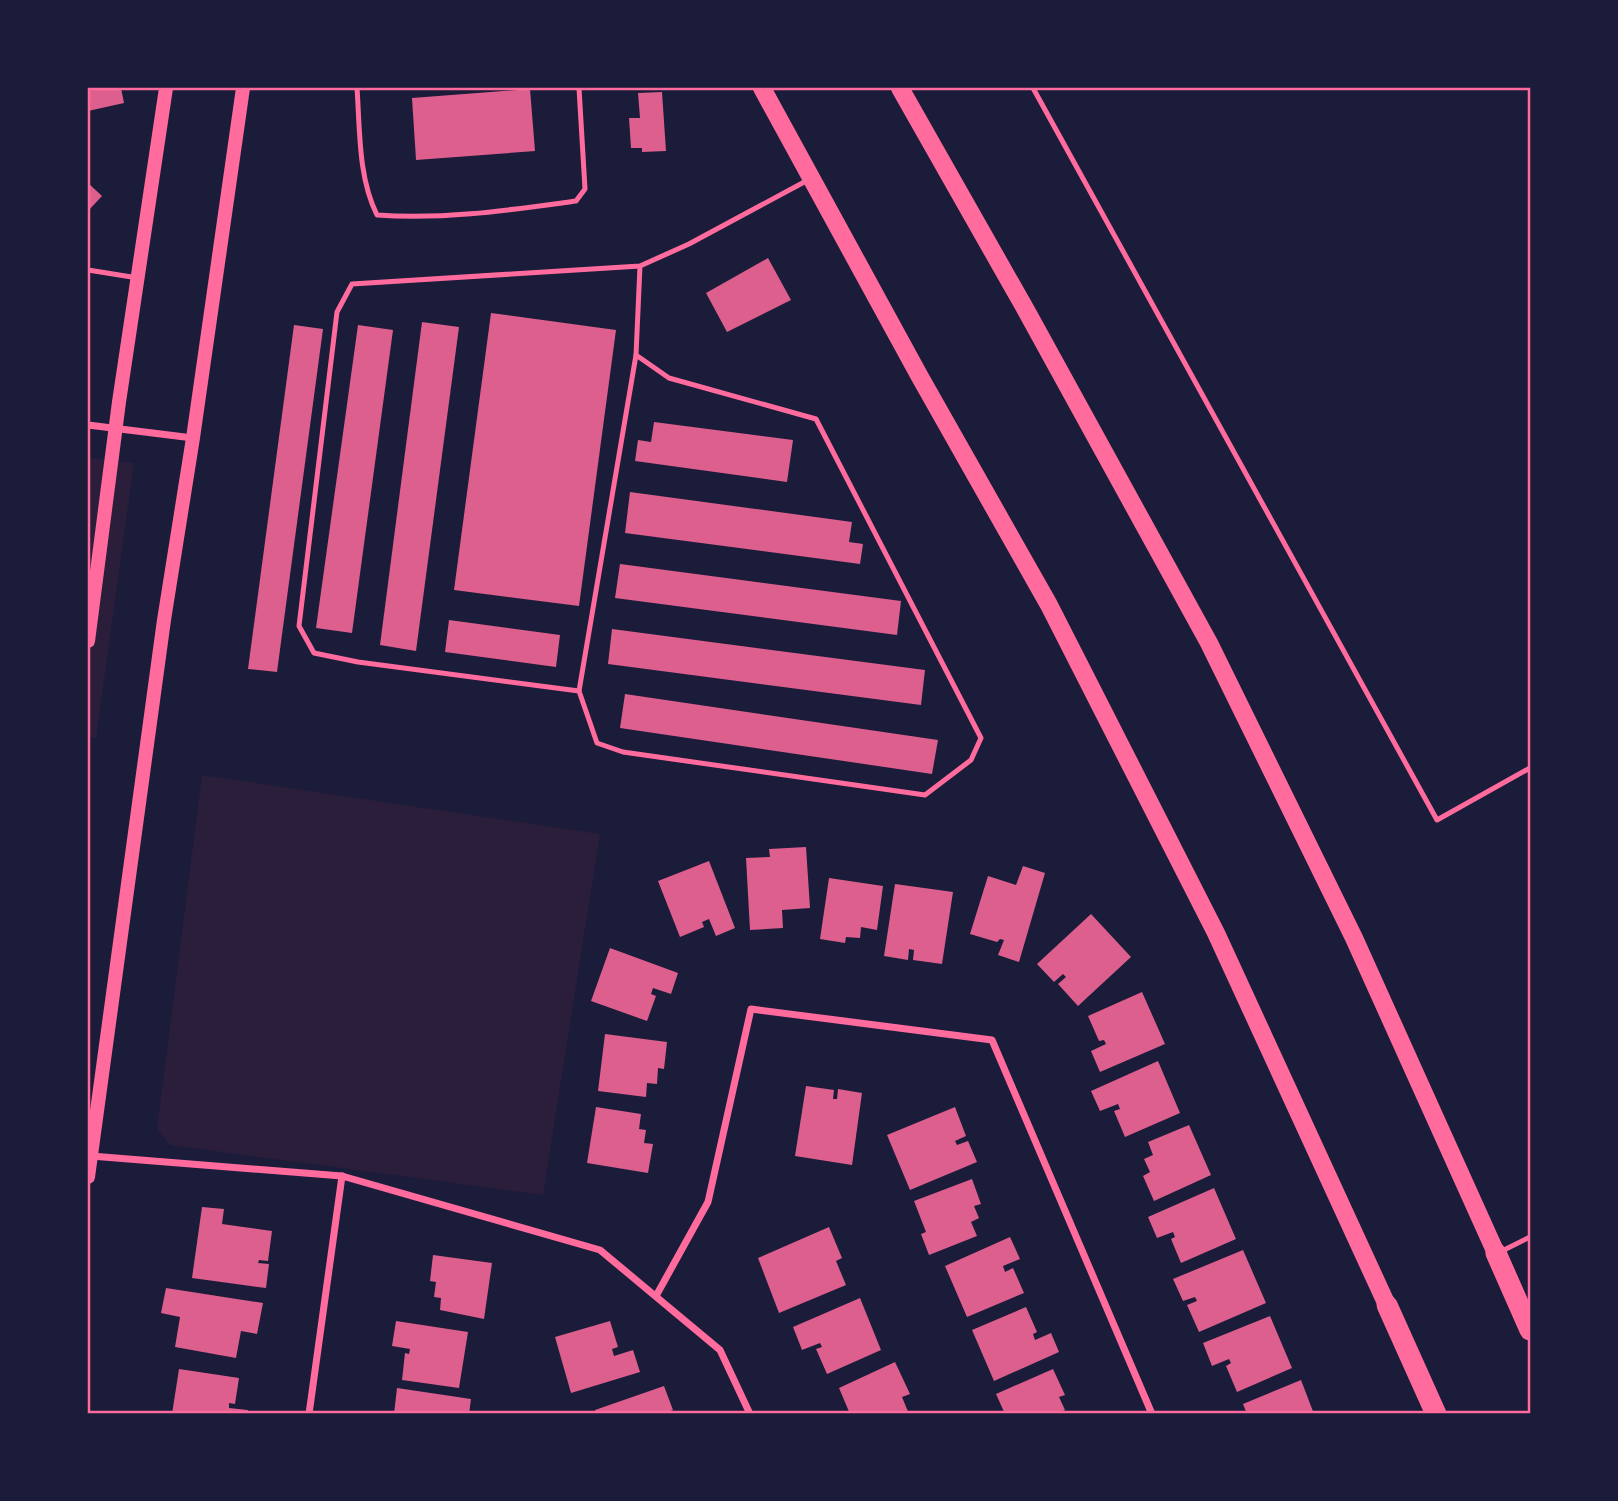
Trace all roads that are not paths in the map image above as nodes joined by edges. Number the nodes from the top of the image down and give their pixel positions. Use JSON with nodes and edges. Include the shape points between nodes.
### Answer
{"nodes":[{"id":1,"x":166,"y":88,"type":"edge"},
{"id":2,"x":243,"y":88,"type":"edge"},
{"id":3,"x":357,"y":88,"type":"edge"},
{"id":4,"x":579,"y":88,"type":"edge"},
{"id":5,"x":762,"y":88,"type":"edge"},
{"id":6,"x":900,"y":88,"type":"edge"},
{"id":7,"x":1033,"y":88,"type":"edge"},
{"id":8,"x":811,"y":178,"type":"junction"},
{"id":9,"x":640,"y":266,"type":"junction"},
{"id":10,"x":88,"y":270,"type":"edge"},
{"id":11,"x":138,"y":278,"type":"junction"},
{"id":12,"x":636,"y":355,"type":"junction"},
{"id":13,"x":88,"y":425,"type":"edge"},
{"id":14,"x":116,"y":428,"type":"junction"},
{"id":15,"x":193,"y":438,"type":"junction"},
{"id":16,"x":88,"y":641,"type":"edge"},
{"id":17,"x":579,"y":691,"type":"junction"},
{"id":18,"x":1531,"y":768,"type":"edge"},
{"id":19,"x":90,"y":1156,"type":"junction"},
{"id":20,"x":342,"y":1175,"type":"junction"},
{"id":21,"x":88,"y":1177,"type":"edge"},
{"id":22,"x":1531,"y":1237,"type":"edge"},
{"id":23,"x":1496,"y":1254,"type":"junction"},
{"id":24,"x":656,"y":1296,"type":"junction"},
{"id":25,"x":1387,"y":1305,"type":"joint"},
{"id":26,"x":1531,"y":1330,"type":"edge"},
{"id":27,"x":309,"y":1413,"type":"edge"},
{"id":28,"x":750,"y":1413,"type":"edge"},
{"id":29,"x":1152,"y":1413,"type":"edge"},
{"id":30,"x":1436,"y":1413,"type":"edge"}],
"edges":[{"from":1,"to":11,"type":"main road"},
{"from":2,"to":15,"type":"main road"},
{"from":3,"to":4,"type":"lane","via":[[371,203],[377,215],[409,217],[576,201],[585,190]]},
{"from":5,"to":8,"type":"main road"},
{"from":6,"to":23,"type":"main road","via":[[1209,643],[1354,938]]},
{"from":7,"to":18,"type":"lane","via":[[1437,820]]},
{"from":8,"to":9,"type":"lane"},
{"from":8,"to":25,"type":"main road","via":[[1055,617],[1216,933]]},
{"from":9,"to":12,"type":"lane"},
{"from":9,"to":17,"type":"lane","via":[[352,284],[337,312],[299,626],[314,653]]},
{"from":10,"to":11,"type":"lane"},
{"from":11,"to":14,"type":"main road"},
{"from":12,"to":17,"type":"lane"},
{"from":12,"to":17,"type":"lane","via":[[669,378],[816,419],[981,738],[971,760],[925,794],[623,752],[597,743]]},
{"from":13,"to":14,"type":"street"},
{"from":14,"to":15,"type":"street"},
{"from":14,"to":16,"type":"main road"},
{"from":15,"to":19,"type":"main road"},
{"from":19,"to":20,"type":"street"},
{"from":19,"to":21,"type":"main road"},
{"from":20,"to":24,"type":"street","via":[[600,1250]]},
{"from":20,"to":27,"type":"street"},
{"from":22,"to":23,"type":"lane"},
{"from":23,"to":26,"type":"highway"},
{"from":24,"to":28,"type":"street","via":[[720,1350]]},
{"from":24,"to":29,"type":"street","via":[[708,1202],[751,1009],[992,1040]]},
{"from":25,"to":30,"type":"highway"}]}
